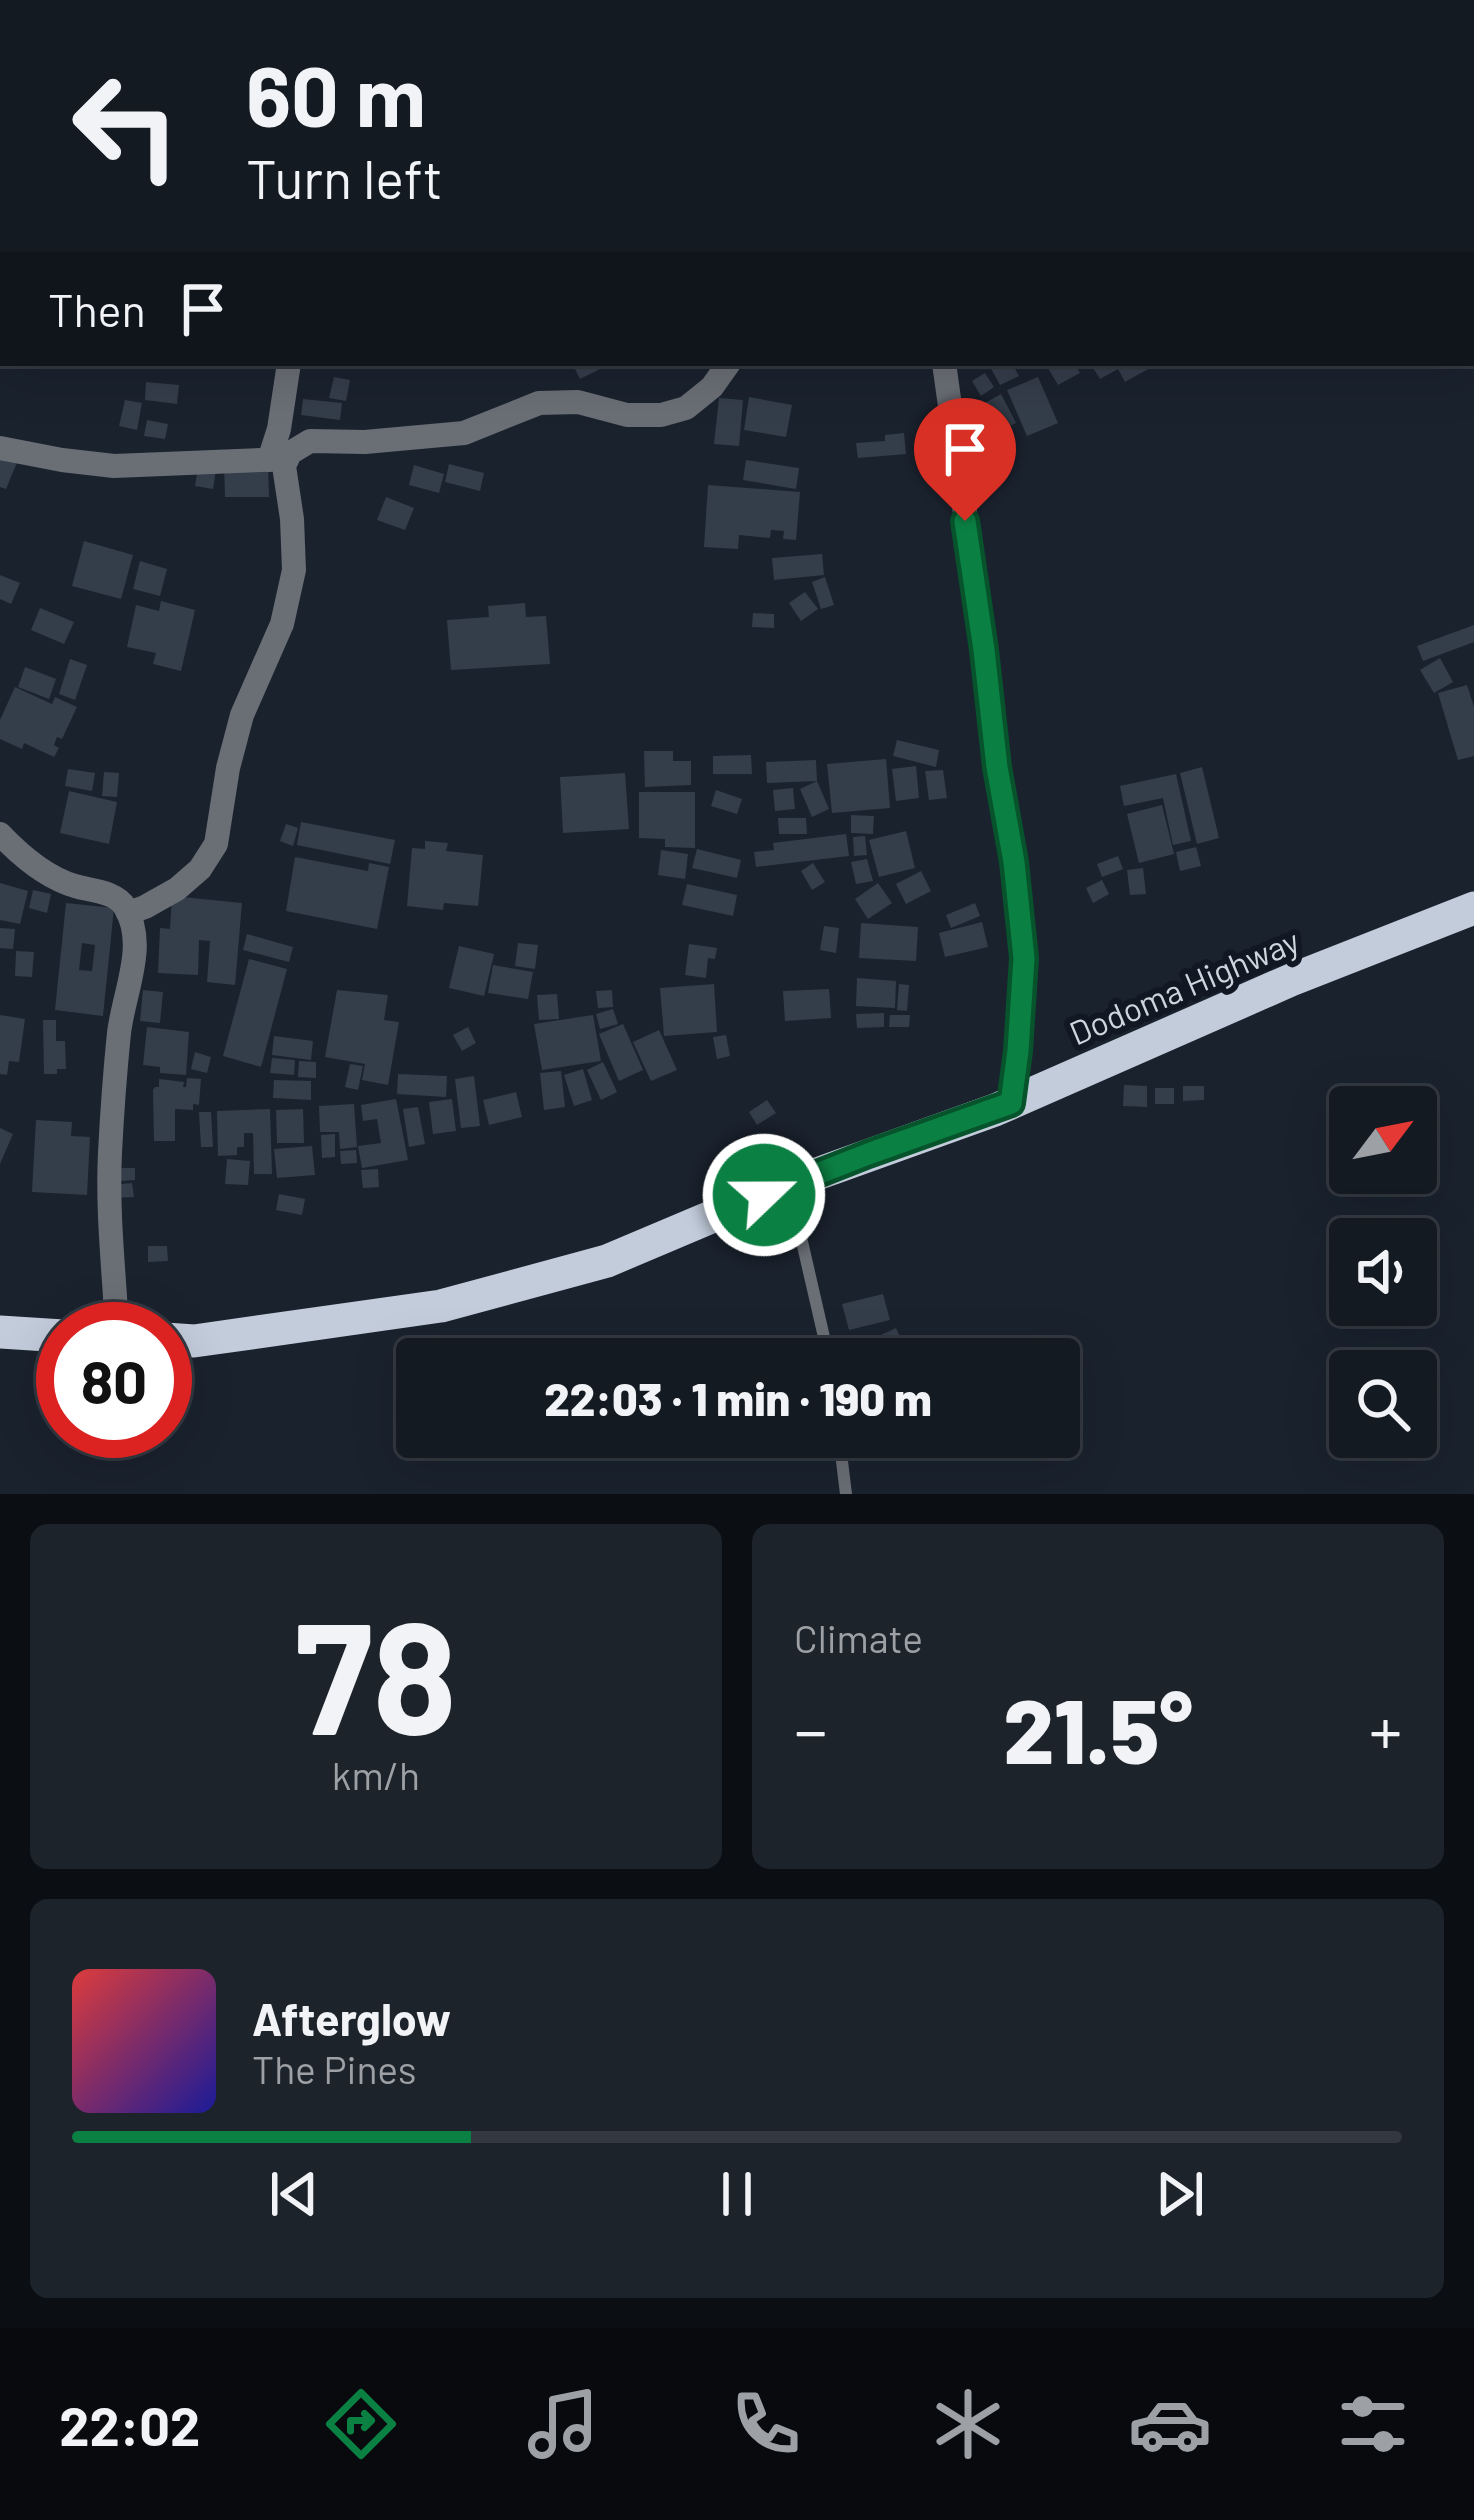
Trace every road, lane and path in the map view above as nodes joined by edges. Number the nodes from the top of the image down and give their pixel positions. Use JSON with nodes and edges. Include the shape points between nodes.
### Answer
{"nodes":[{"id":1,"x":289,"y":366,"type":"edge"},
{"id":2,"x":726,"y":366,"type":"edge"},
{"id":3,"x":944,"y":366,"type":"edge"},
{"id":4,"x":0,"y":448,"type":"edge"},
{"id":5,"x":278,"y":459,"type":"junction"},
{"id":6,"x":0,"y":834,"type":"edge"},
{"id":7,"x":1474,"y":908,"type":"edge"},
{"id":8,"x":128,"y":914,"type":"junction"},
{"id":9,"x":1011,"y":1103,"type":"junction"},
{"id":10,"x":789,"y":1184,"type":"junction"},
{"id":11,"x":116,"y":1302,"type":"edge"},
{"id":12,"x":0,"y":1332,"type":"edge"},
{"id":13,"x":36,"y":1334,"type":"edge"},
{"id":14,"x":825,"y":1338,"type":"edge"},
{"id":15,"x":192,"y":1341,"type":"edge"},
{"id":16,"x":842,"y":1458,"type":"edge"},
{"id":17,"x":846,"y":1494,"type":"edge"}],
"edges":[{"from":1,"to":5,"type":"street"},
{"from":2,"to":5,"type":"street","via":[[686,408],[661,416],[539,403],[464,433],[310,441]]},
{"from":3,"to":9,"type":"street","via":[[1024,958]]},
{"from":4,"to":5,"type":"street","via":[[114,466]]},
{"from":5,"to":8,"type":"street","via":[[293,570],[282,624],[242,715],[216,844],[177,889]]},
{"from":6,"to":8,"type":"street","via":[[70,885],[123,902]]},
{"from":7,"to":9,"type":"highway","name":"Dodoma Highway"},
{"from":8,"to":11,"type":"street","via":[[137,947],[119,1032],[110,1156]]},
{"from":9,"to":10,"type":"highway","name":"Dodoma Highway"},
{"from":10,"to":14,"type":"lane"},
{"from":10,"to":15,"type":"highway","name":"Dodoma Highway","via":[[607,1261],[441,1306]]},
{"from":12,"to":13,"type":"highway"},
{"from":16,"to":17,"type":"lane"}]}
